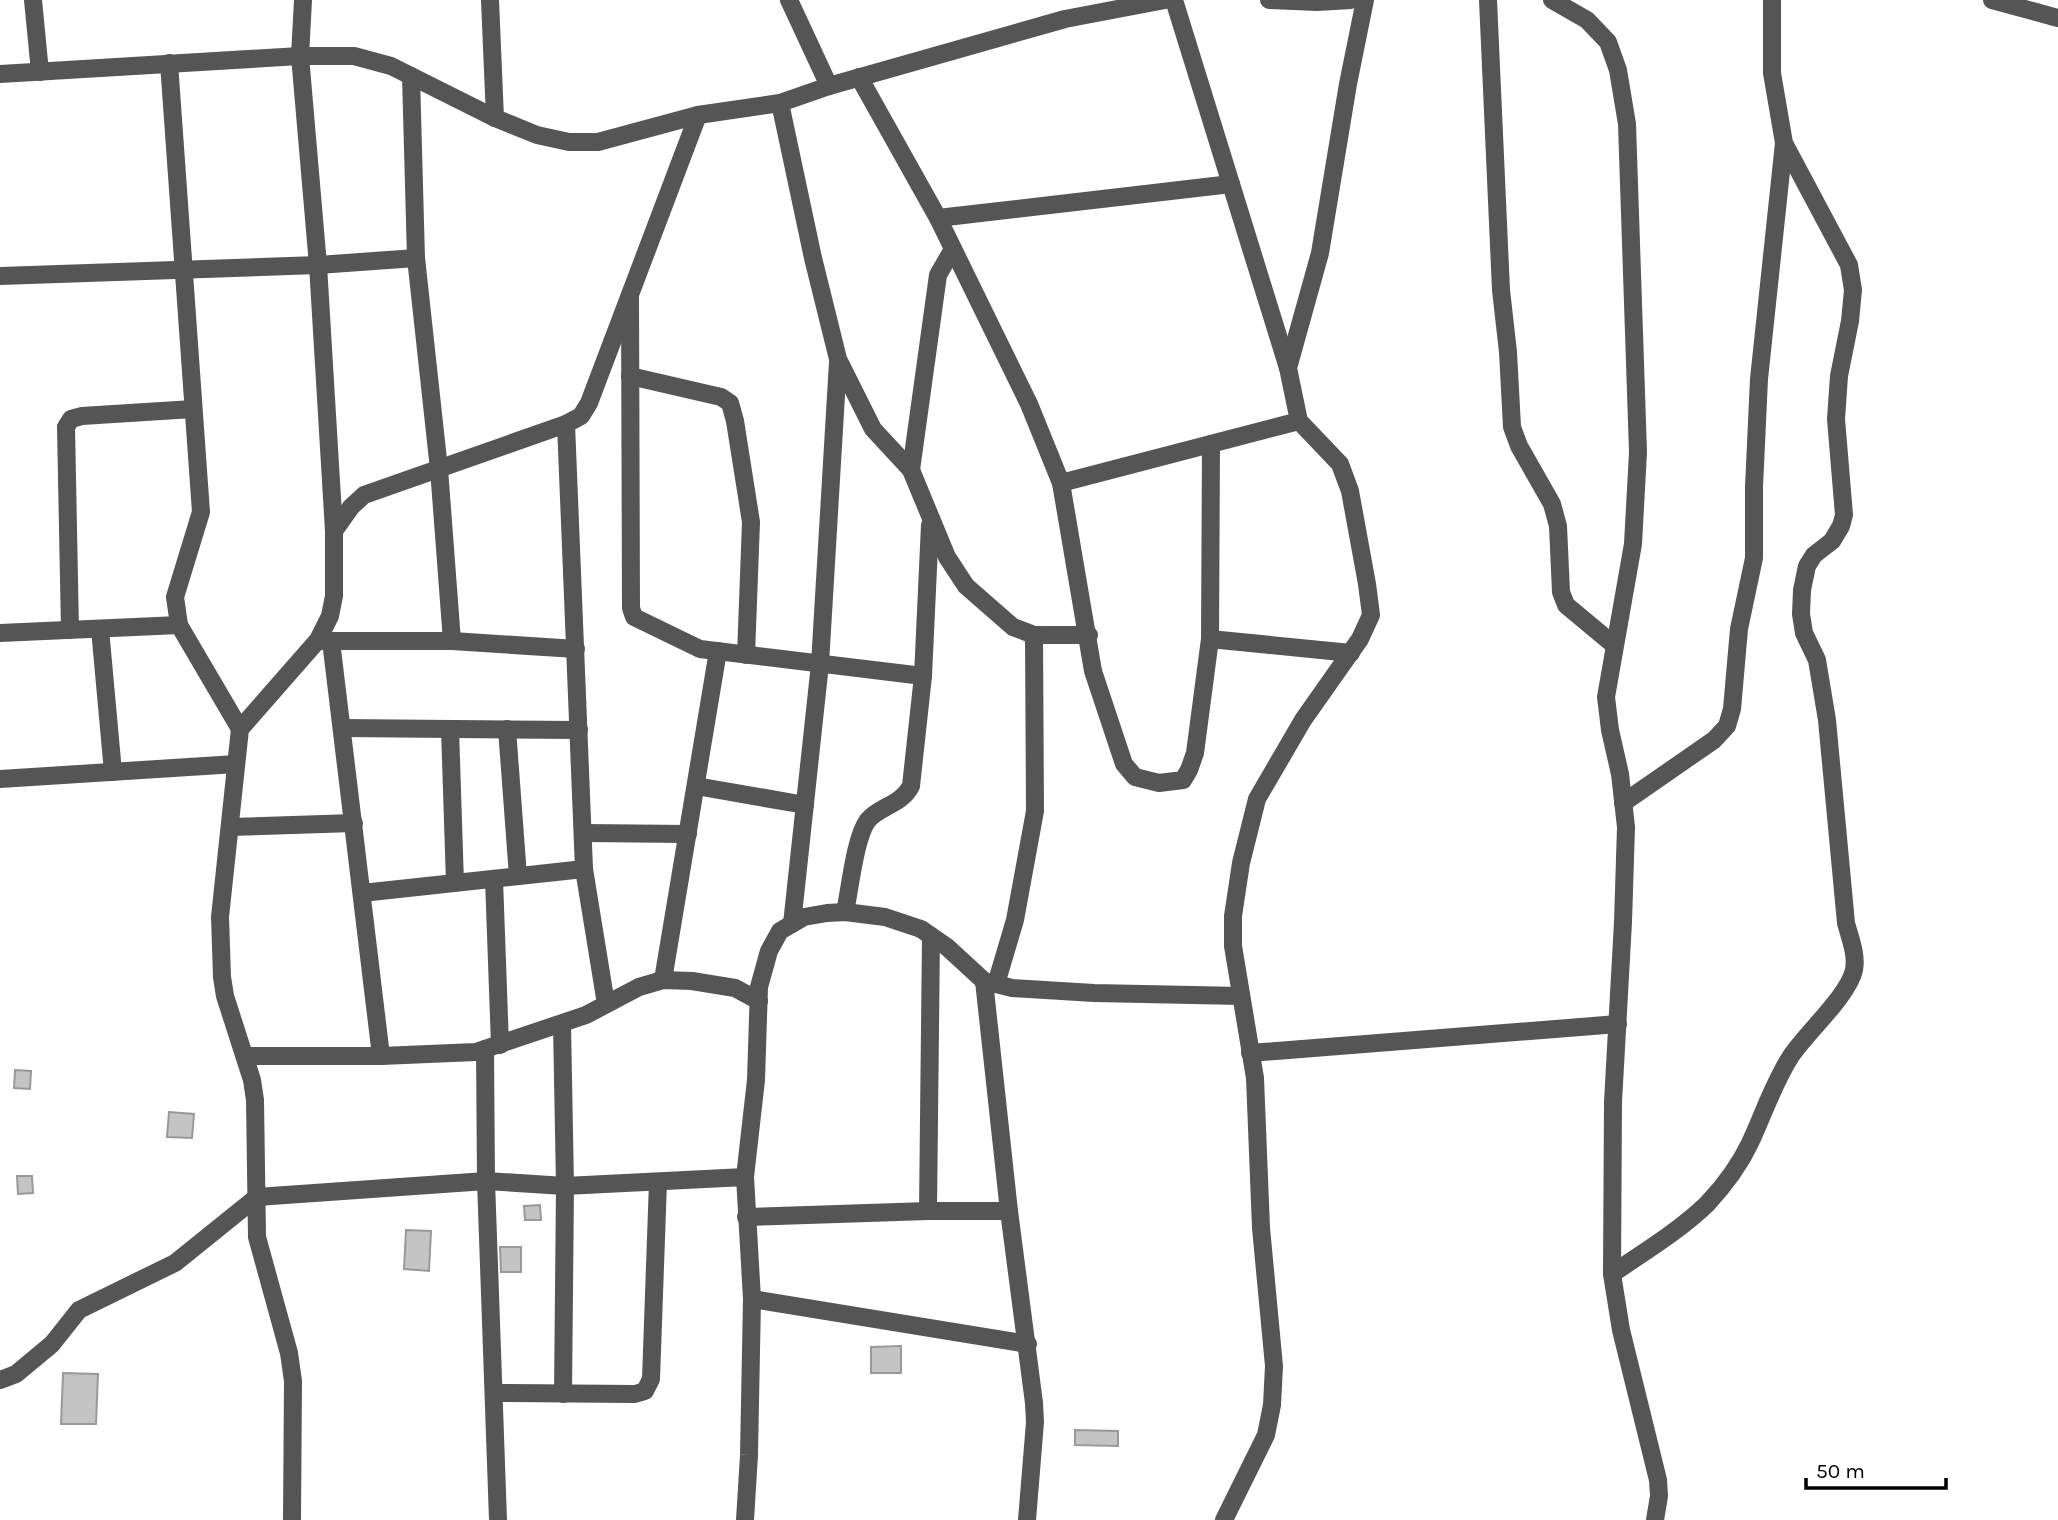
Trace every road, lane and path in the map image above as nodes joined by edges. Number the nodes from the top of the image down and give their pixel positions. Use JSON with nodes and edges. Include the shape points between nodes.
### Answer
{"nodes":[{"id":1,"x":33,"y":0,"type":"edge"},
{"id":2,"x":303,"y":0,"type":"edge"},
{"id":3,"x":490,"y":0,"type":"edge"},
{"id":4,"x":1269,"y":0,"type":"edge"},
{"id":5,"x":1351,"y":0,"type":"edge"},
{"id":6,"x":1366,"y":0,"type":"edge"},
{"id":7,"x":1488,"y":0,"type":"edge"},
{"id":8,"x":1552,"y":0,"type":"edge"},
{"id":9,"x":1772,"y":0,"type":"edge"},
{"id":10,"x":1993,"y":0,"type":"edge"},
{"id":11,"x":2050,"y":0,"type":"edge"},
{"id":12,"x":790,"y":1,"type":"edge"},
{"id":13,"x":1162,"y":1,"type":"edge"},
{"id":14,"x":1575,"y":5,"type":"edge"},
{"id":15,"x":2058,"y":8,"type":"edge"},
{"id":16,"x":2058,"y":18,"type":"edge"},
{"id":17,"x":300,"y":56,"type":"junction"},
{"id":18,"x":169,"y":63,"type":"junction"},
{"id":19,"x":40,"y":72,"type":"junction"},
{"id":20,"x":0,"y":74,"type":"edge"},
{"id":21,"x":411,"y":76,"type":"junction"},
{"id":22,"x":859,"y":77,"type":"junction"},
{"id":23,"x":829,"y":86,"type":"junction"},
{"id":24,"x":780,"y":103,"type":"junction"},
{"id":25,"x":698,"y":115,"type":"junction"},
{"id":26,"x":495,"y":118,"type":"junction"},
{"id":27,"x":1784,"y":143,"type":"junction"},
{"id":28,"x":1231,"y":184,"type":"junction"},
{"id":29,"x":938,"y":218,"type":"junction"},
{"id":30,"x":953,"y":249,"type":"junction"},
{"id":31,"x":416,"y":258,"type":"junction"},
{"id":32,"x":318,"y":265,"type":"junction"},
{"id":33,"x":183,"y":269,"type":"junction"},
{"id":34,"x":0,"y":276,"type":"edge"},
{"id":35,"x":630,"y":295,"type":"junction"},
{"id":36,"x":838,"y":359,"type":"junction"},
{"id":37,"x":1289,"y":368,"type":"junction"},
{"id":38,"x":630,"y":376,"type":"junction"},
{"id":39,"x":193,"y":409,"type":"junction"},
{"id":40,"x":1299,"y":421,"type":"junction"},
{"id":41,"x":566,"y":424,"type":"junction"},
{"id":42,"x":1211,"y":444,"type":"junction"},
{"id":43,"x":439,"y":469,"type":"junction"},
{"id":44,"x":911,"y":470,"type":"junction"},
{"id":45,"x":1061,"y":483,"type":"junction"},
{"id":46,"x":930,"y":518,"type":"junction"},
{"id":47,"x":334,"y":531,"type":"junction"},
{"id":48,"x":179,"y":625,"type":"junction"},
{"id":49,"x":1,"y":627,"type":"edge"},
{"id":50,"x":100,"y":629,"type":"junction"},
{"id":51,"x":70,"y":630,"type":"junction"},
{"id":52,"x":1034,"y":635,"type":"junction"},
{"id":53,"x":1088,"y":635,"type":"junction"},
{"id":54,"x":1210,"y":639,"type":"junction"},
{"id":55,"x":324,"y":641,"type":"junction"},
{"id":56,"x":452,"y":641,"type":"junction"},
{"id":57,"x":1614,"y":645,"type":"junction"},
{"id":58,"x":576,"y":649,"type":"junction"},
{"id":59,"x":718,"y":651,"type":"junction"},
{"id":60,"x":1351,"y":653,"type":"junction"},
{"id":61,"x":746,"y":655,"type":"junction"},
{"id":62,"x":820,"y":664,"type":"junction"},
{"id":63,"x":923,"y":676,"type":"junction"},
{"id":64,"x":342,"y":728,"type":"junction"},
{"id":65,"x":240,"y":729,"type":"junction"},
{"id":66,"x":450,"y":729,"type":"junction"},
{"id":67,"x":507,"y":729,"type":"junction"},
{"id":68,"x":579,"y":730,"type":"junction"},
{"id":69,"x":236,"y":764,"type":"junction"},
{"id":70,"x":113,"y":772,"type":"junction"},
{"id":71,"x":0,"y":779,"type":"edge"},
{"id":72,"x":696,"y":786,"type":"junction"},
{"id":73,"x":1623,"y":803,"type":"junction"},
{"id":74,"x":805,"y":805,"type":"junction"},
{"id":75,"x":354,"y":823,"type":"junction"},
{"id":76,"x":230,"y":827,"type":"junction"},
{"id":77,"x":583,"y":833,"type":"junction"},
{"id":78,"x":688,"y":834,"type":"junction"},
{"id":79,"x":584,"y":869,"type":"junction"},
{"id":80,"x":518,"y":876,"type":"junction"},
{"id":81,"x":494,"y":879,"type":"junction"},
{"id":82,"x":455,"y":883,"type":"junction"},
{"id":83,"x":362,"y":893,"type":"junction"},
{"id":84,"x":845,"y":912,"type":"junction"},
{"id":85,"x":792,"y":924,"type":"junction"},
{"id":86,"x":931,"y":936,"type":"junction"},
{"id":87,"x":663,"y":980,"type":"junction"},
{"id":88,"x":990,"y":982,"type":"junction"},
{"id":89,"x":1241,"y":996,"type":"junction"},
{"id":90,"x":759,"y":1001,"type":"junction"},
{"id":91,"x":606,"y":1004,"type":"junction"},
{"id":92,"x":562,"y":1024,"type":"junction"},
{"id":93,"x":1618,"y":1024,"type":"junction"},
{"id":94,"x":492,"y":1047,"type":"junction"},
{"id":95,"x":1250,"y":1053,"type":"junction"},
{"id":96,"x":245,"y":1056,"type":"junction"},
{"id":97,"x":381,"y":1056,"type":"junction"},
{"id":98,"x":745,"y":1177,"type":"junction"},
{"id":99,"x":486,"y":1181,"type":"junction"},
{"id":100,"x":657,"y":1182,"type":"junction"},
{"id":101,"x":565,"y":1186,"type":"junction"},
{"id":102,"x":257,"y":1198,"type":"junction"},
{"id":103,"x":928,"y":1211,"type":"junction"},
{"id":104,"x":1009,"y":1211,"type":"junction"},
{"id":105,"x":746,"y":1217,"type":"junction"},
{"id":106,"x":1612,"y":1274,"type":"junction"},
{"id":107,"x":752,"y":1299,"type":"junction"},
{"id":108,"x":1028,"y":1344,"type":"junction"},
{"id":109,"x":0,"y":1380,"type":"edge"},
{"id":110,"x":494,"y":1393,"type":"junction"},
{"id":111,"x":563,"y":1394,"type":"junction"},
{"id":112,"x":292,"y":1520,"type":"edge"},
{"id":113,"x":498,"y":1520,"type":"edge"},
{"id":114,"x":745,"y":1520,"type":"edge"},
{"id":115,"x":1027,"y":1520,"type":"edge"},
{"id":116,"x":1224,"y":1520,"type":"edge"},
{"id":117,"x":1655,"y":1520,"type":"edge"}],
"edges":[{"from":1,"to":19,"type":"street"},
{"from":2,"to":17,"type":"street"},
{"from":3,"to":26,"type":"street"},
{"from":4,"to":5,"type":"street"},
{"from":6,"to":37,"type":"street","via":[[1320,253]]},
{"from":7,"to":57,"type":"street","via":[[1512,427],[1552,504],[1558,526],[1560,592],[1566,605]]},
{"from":8,"to":14,"type":"street"},
{"from":9,"to":27,"type":"street","via":[[1772,73]]},
{"from":10,"to":16,"type":"street"},
{"from":11,"to":15,"type":"street"},
{"from":12,"to":23,"type":"street"},
{"from":13,"to":22,"type":"street","via":[[1065,19]]},
{"from":13,"to":28,"type":"street"},
{"from":14,"to":57,"type":"street","via":[[1608,42],[1627,124],[1638,452],[1633,544]]},
{"from":17,"to":18,"type":"street"},
{"from":17,"to":21,"type":"street","via":[[354,56]]},
{"from":17,"to":32,"type":"street"},
{"from":18,"to":19,"type":"street"},
{"from":18,"to":33,"type":"street"},
{"from":19,"to":20,"type":"street"},
{"from":21,"to":26,"type":"street"},
{"from":21,"to":31,"type":"street"},
{"from":22,"to":23,"type":"street"},
{"from":22,"to":29,"type":"street"},
{"from":23,"to":24,"type":"street"},
{"from":24,"to":25,"type":"street"},
{"from":24,"to":36,"type":"street"},
{"from":25,"to":26,"type":"street","via":[[598,142],[537,135]]},
{"from":25,"to":35,"type":"street"},
{"from":27,"to":73,"type":"street","via":[[1759,379],[1754,558],[1738,638],[1732,709],[1727,726],[1714,740]]},
{"from":27,"to":106,"type":"street","via":[[1849,265],[1853,290],[1836,419],[1844,515],[1832,541],[1807,566],[1801,614],[1817,660],[1827,720],[1854,969],[1848,986],[1792,1055],[1768,1096],[1749,1144],[1707,1204]]},
{"from":28,"to":29,"type":"street"},
{"from":28,"to":37,"type":"street"},
{"from":29,"to":30,"type":"street"},
{"from":30,"to":44,"type":"street","via":[[938,275]]},
{"from":30,"to":45,"type":"street"},
{"from":31,"to":32,"type":"street"},
{"from":31,"to":43,"type":"street"},
{"from":32,"to":33,"type":"street"},
{"from":32,"to":47,"type":"street"},
{"from":33,"to":34,"type":"street"},
{"from":33,"to":39,"type":"street"},
{"from":35,"to":38,"type":"street"},
{"from":35,"to":41,"type":"street","via":[[589,403],[581,416]]},
{"from":36,"to":44,"type":"street","via":[[873,429]]},
{"from":36,"to":62,"type":"street"},
{"from":37,"to":40,"type":"street"},
{"from":38,"to":59,"type":"street","via":[[631,608],[634,617],[642,621],[700,649]]},
{"from":38,"to":61,"type":"street","via":[[730,403],[751,523]]},
{"from":39,"to":48,"type":"street","via":[[201,512],[175,597]]},
{"from":39,"to":51,"type":"street","via":[[82,416],[71,419],[66,427]]},
{"from":40,"to":42,"type":"street"},
{"from":40,"to":60,"type":"street","via":[[1340,464],[1350,491],[1371,606],[1368,624]]},
{"from":41,"to":43,"type":"street"},
{"from":41,"to":58,"type":"street"},
{"from":42,"to":45,"type":"street"},
{"from":42,"to":54,"type":"street"},
{"from":43,"to":47,"type":"street","via":[[364,495]]},
{"from":43,"to":56,"type":"street"},
{"from":44,"to":46,"type":"street"},
{"from":45,"to":53,"type":"street"},
{"from":46,"to":52,"type":"street","via":[[966,586],[1013,626]]},
{"from":46,"to":63,"type":"street"},
{"from":47,"to":55,"type":"street","via":[[334,596]]},
{"from":48,"to":50,"type":"street"},
{"from":48,"to":65,"type":"street"},
{"from":49,"to":51,"type":"street"},
{"from":50,"to":51,"type":"street"},
{"from":50,"to":70,"type":"street"},
{"from":52,"to":53,"type":"street"},
{"from":52,"to":88,"type":"street","via":[[1035,811],[1015,920]]},
{"from":53,"to":54,"type":"street","via":[[1093,671],[1124,764],[1135,777],[1159,783],[1183,780],[1189,770]]},
{"from":54,"to":60,"type":"street"},
{"from":55,"to":56,"type":"street"},
{"from":55,"to":64,"type":"street"},
{"from":55,"to":65,"type":"street"},
{"from":56,"to":58,"type":"street"},
{"from":57,"to":73,"type":"street","via":[[1606,697]]},
{"from":58,"to":68,"type":"street"},
{"from":59,"to":61,"type":"street"},
{"from":59,"to":72,"type":"street"},
{"from":60,"to":89,"type":"street","via":[[1303,720],[1257,799],[1233,916]]},
{"from":61,"to":62,"type":"street"},
{"from":62,"to":63,"type":"street"},
{"from":62,"to":74,"type":"street"},
{"from":63,"to":84,"type":"street","via":[[911,786],[869,818],[860,835]]},
{"from":64,"to":66,"type":"street"},
{"from":64,"to":75,"type":"street"},
{"from":65,"to":69,"type":"street"},
{"from":66,"to":67,"type":"street"},
{"from":66,"to":82,"type":"street"},
{"from":67,"to":68,"type":"street"},
{"from":67,"to":80,"type":"street"},
{"from":68,"to":77,"type":"street"},
{"from":69,"to":70,"type":"street"},
{"from":69,"to":76,"type":"street"},
{"from":70,"to":71,"type":"street"},
{"from":72,"to":74,"type":"street"},
{"from":72,"to":78,"type":"street"},
{"from":73,"to":93,"type":"street"},
{"from":74,"to":85,"type":"street"},
{"from":75,"to":76,"type":"street"},
{"from":75,"to":83,"type":"street"},
{"from":76,"to":96,"type":"street","via":[[220,917],[222,977]]},
{"from":77,"to":78,"type":"street"},
{"from":77,"to":79,"type":"street"},
{"from":78,"to":87,"type":"street"},
{"from":79,"to":80,"type":"street"},
{"from":79,"to":91,"type":"street"},
{"from":80,"to":81,"type":"street"},
{"from":81,"to":82,"type":"street"},
{"from":81,"to":94,"type":"street"},
{"from":82,"to":83,"type":"street"},
{"from":83,"to":97,"type":"street"},
{"from":84,"to":85,"type":"street","via":[[804,917]]},
{"from":84,"to":86,"type":"street","via":[[885,917]]},
{"from":85,"to":90,"type":"street","via":[[780,931],[769,951]]},
{"from":86,"to":88,"type":"street"},
{"from":86,"to":103,"type":"street"},
{"from":87,"to":90,"type":"street","via":[[735,988]]},
{"from":87,"to":91,"type":"street"},
{"from":88,"to":89,"type":"street","via":[[1041,991]]},
{"from":88,"to":104,"type":"street"},
{"from":89,"to":95,"type":"street"},
{"from":90,"to":98,"type":"street"},
{"from":91,"to":92,"type":"street"},
{"from":92,"to":94,"type":"street"},
{"from":92,"to":101,"type":"street"},
{"from":93,"to":95,"type":"street"},
{"from":93,"to":106,"type":"street"},
{"from":94,"to":97,"type":"street","via":[[476,1052]]},
{"from":94,"to":99,"type":"street"},
{"from":95,"to":116,"type":"street","via":[[1274,1366],[1272,1405],[1266,1435]]},
{"from":96,"to":97,"type":"street"},
{"from":96,"to":102,"type":"street","via":[[255,1100]]},
{"from":98,"to":100,"type":"street"},
{"from":98,"to":105,"type":"street"},
{"from":99,"to":101,"type":"street"},
{"from":99,"to":102,"type":"street"},
{"from":99,"to":110,"type":"street"},
{"from":100,"to":101,"type":"street"},
{"from":100,"to":111,"type":"street","via":[[651,1379],[645,1391],[635,1394]]},
{"from":101,"to":111,"type":"street"},
{"from":102,"to":109,"type":"street","via":[[175,1263],[79,1310],[52,1344],[16,1374]]},
{"from":102,"to":112,"type":"street","via":[[257,1237],[293,1381]]},
{"from":103,"to":104,"type":"street"},
{"from":103,"to":105,"type":"street"},
{"from":104,"to":108,"type":"street"},
{"from":105,"to":107,"type":"street"},
{"from":106,"to":117,"type":"street","via":[[1658,1480]]},
{"from":107,"to":108,"type":"street"},
{"from":107,"to":114,"type":"street"},
{"from":108,"to":115,"type":"street","via":[[1035,1422]]},
{"from":110,"to":111,"type":"street"},
{"from":110,"to":113,"type":"street"}]}
